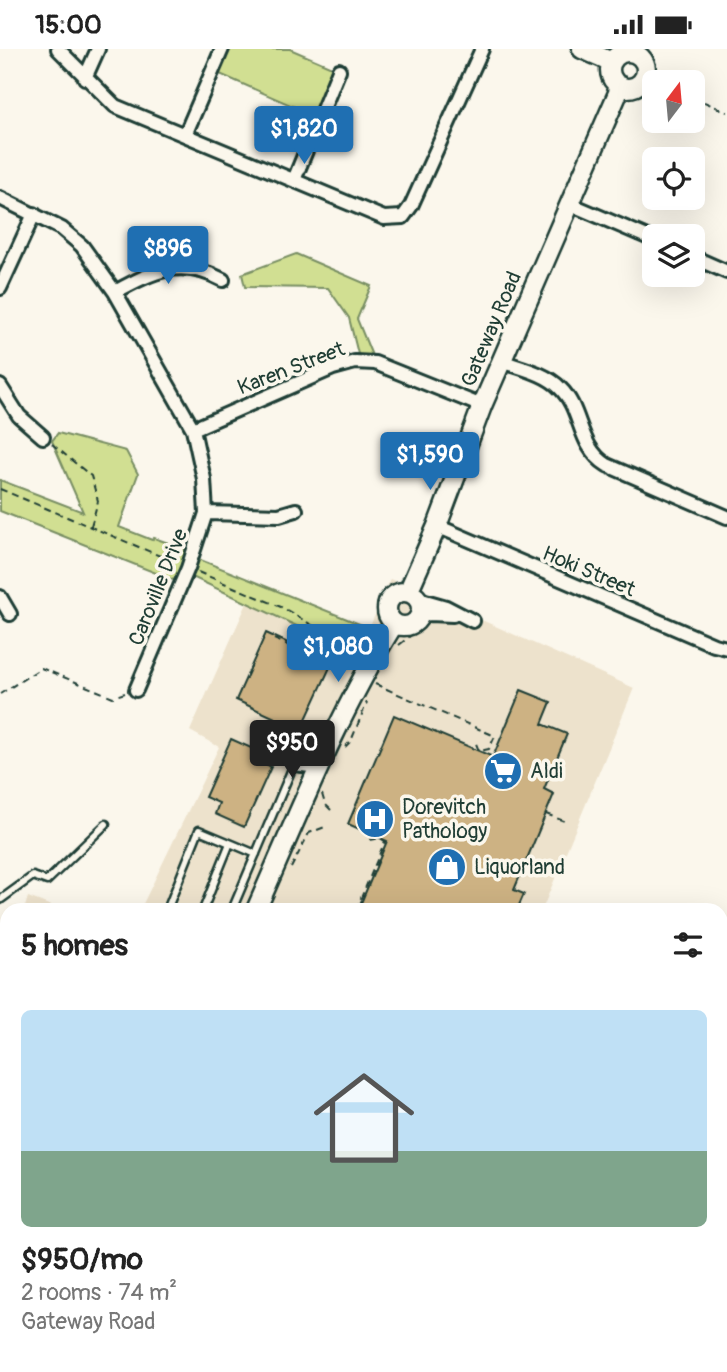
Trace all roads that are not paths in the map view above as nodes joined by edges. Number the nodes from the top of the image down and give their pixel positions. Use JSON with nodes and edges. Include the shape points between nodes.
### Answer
{"nodes":[{"id":1,"x":58,"y":49,"type":"edge"},
{"id":2,"x":98,"y":49,"type":"edge"},
{"id":3,"x":222,"y":49,"type":"edge"},
{"id":4,"x":482,"y":49,"type":"edge"},
{"id":5,"x":582,"y":49,"type":"edge"},
{"id":6,"x":635,"y":51,"type":"edge"},
{"id":7,"x":612,"y":62,"type":"junction"},
{"id":8,"x":339,"y":70,"type":"dead end"},
{"id":9,"x":647,"y":70,"type":"edge"},
{"id":10,"x":85,"y":78,"type":"junction"},
{"id":11,"x":642,"y":83,"type":"edge"},
{"id":12,"x":621,"y":86,"type":"junction"},
{"id":13,"x":185,"y":135,"type":"junction"},
{"id":14,"x":294,"y":180,"type":"junction"},
{"id":15,"x":0,"y":198,"type":"edge"},
{"id":16,"x":570,"y":204,"type":"junction"},
{"id":17,"x":33,"y":214,"type":"junction"},
{"id":18,"x":642,"y":235,"type":"edge"},
{"id":19,"x":705,"y":262,"type":"edge"},
{"id":20,"x":727,"y":272,"type":"edge"},
{"id":21,"x":223,"y":280,"type":"dead end"},
{"id":22,"x":0,"y":288,"type":"edge"},
{"id":23,"x":114,"y":292,"type":"junction"},
{"id":24,"x":501,"y":361,"type":"junction"},
{"id":25,"x":0,"y":386,"type":"edge"},
{"id":26,"x":482,"y":406,"type":"junction"},
{"id":27,"x":193,"y":429,"type":"junction"},
{"id":28,"x":43,"y":437,"type":"road end"},
{"id":29,"x":296,"y":510,"type":"dead end"},
{"id":30,"x":206,"y":513,"type":"junction"},
{"id":31,"x":727,"y":517,"type":"edge"},
{"id":32,"x":437,"y":526,"type":"junction"},
{"id":33,"x":0,"y":597,"type":"edge"},
{"id":34,"x":419,"y":606,"type":"junction"},
{"id":35,"x":10,"y":614,"type":"dead end"},
{"id":36,"x":461,"y":615,"type":"junction"},
{"id":37,"x":473,"y":621,"type":"dead end"},
{"id":38,"x":394,"y":624,"type":"junction"},
{"id":39,"x":727,"y":648,"type":"edge"},
{"id":40,"x":135,"y":690,"type":"road end"},
{"id":41,"x":294,"y":764,"type":"joint"},
{"id":42,"x":318,"y":780,"type":"junction"},
{"id":43,"x":106,"y":824,"type":"dead end"},
{"id":44,"x":230,"y":843,"type":"junction"},
{"id":45,"x":256,"y":854,"type":"junction"},
{"id":46,"x":0,"y":900,"type":"edge"},
{"id":47,"x":170,"y":903,"type":"edge"},
{"id":48,"x":206,"y":903,"type":"edge"},
{"id":49,"x":235,"y":903,"type":"edge"},
{"id":50,"x":259,"y":903,"type":"edge"}],
"edges":[{"from":1,"to":10,"type":"street"},
{"from":2,"to":10,"type":"street"},
{"from":3,"to":13,"type":"street"},
{"from":4,"to":14,"type":"street","via":[[403,217],[384,218]]},
{"from":5,"to":7,"type":"street"},
{"from":6,"to":7,"type":"street","via":[[619,54]]},
{"from":6,"to":9,"type":"street"},
{"from":7,"to":12,"type":"street","via":[[611,76]]},
{"from":8,"to":14,"type":"street"},
{"from":10,"to":13,"type":"street","via":[[115,106]]},
{"from":11,"to":12,"type":"street"},
{"from":12,"to":16,"type":"street","name":"Gateway Road"},
{"from":13,"to":14,"type":"street"},
{"from":15,"to":17,"type":"street","name":"Caroville Drive"},
{"from":16,"to":18,"type":"street"},
{"from":16,"to":24,"type":"street","name":"Gateway Road"},
{"from":17,"to":22,"type":"street"},
{"from":17,"to":23,"type":"street","name":"Caroville Drive","via":[[82,246]]},
{"from":19,"to":20,"type":"street"},
{"from":21,"to":23,"type":"street","via":[[185,267],[167,268]]},
{"from":23,"to":27,"type":"street","name":"Caroville Drive"},
{"from":24,"to":26,"type":"street","name":"Gateway Road"},
{"from":24,"to":31,"type":"street","via":[[562,389],[595,457]]},
{"from":25,"to":28,"type":"street","via":[[19,416]]},
{"from":26,"to":27,"type":"street","name":"Karen Street","via":[[375,363],[355,362]]},
{"from":26,"to":32,"type":"street","name":"Gateway Road"},
{"from":27,"to":30,"type":"street","name":"Caroville Drive"},
{"from":29,"to":30,"type":"street","via":[[279,515]]},
{"from":30,"to":40,"type":"street","name":"Caroville Drive","via":[[188,568]]},
{"from":32,"to":34,"type":"street","name":"Gateway Road"},
{"from":32,"to":39,"type":"street","name":"Hoki Street"},
{"from":33,"to":35,"type":"street"},
{"from":34,"to":36,"type":"street"},
{"from":34,"to":36,"type":"street"},
{"from":34,"to":38,"type":"street","via":[[410,626]]},
{"from":34,"to":38,"type":"street","via":[[398,593],[388,602],[386,612]]},
{"from":36,"to":37,"type":"street"},
{"from":38,"to":42,"type":"street","via":[[372,659]]},
{"from":41,"to":42,"type":"street"},
{"from":41,"to":45,"type":"lane"},
{"from":42,"to":50,"type":"street"},
{"from":43,"to":46,"type":"lane","via":[[47,881],[33,876]]},
{"from":44,"to":45,"type":"lane"},
{"from":44,"to":47,"type":"lane","via":[[199,830]]},
{"from":44,"to":48,"type":"lane"},
{"from":45,"to":49,"type":"lane"}]}
